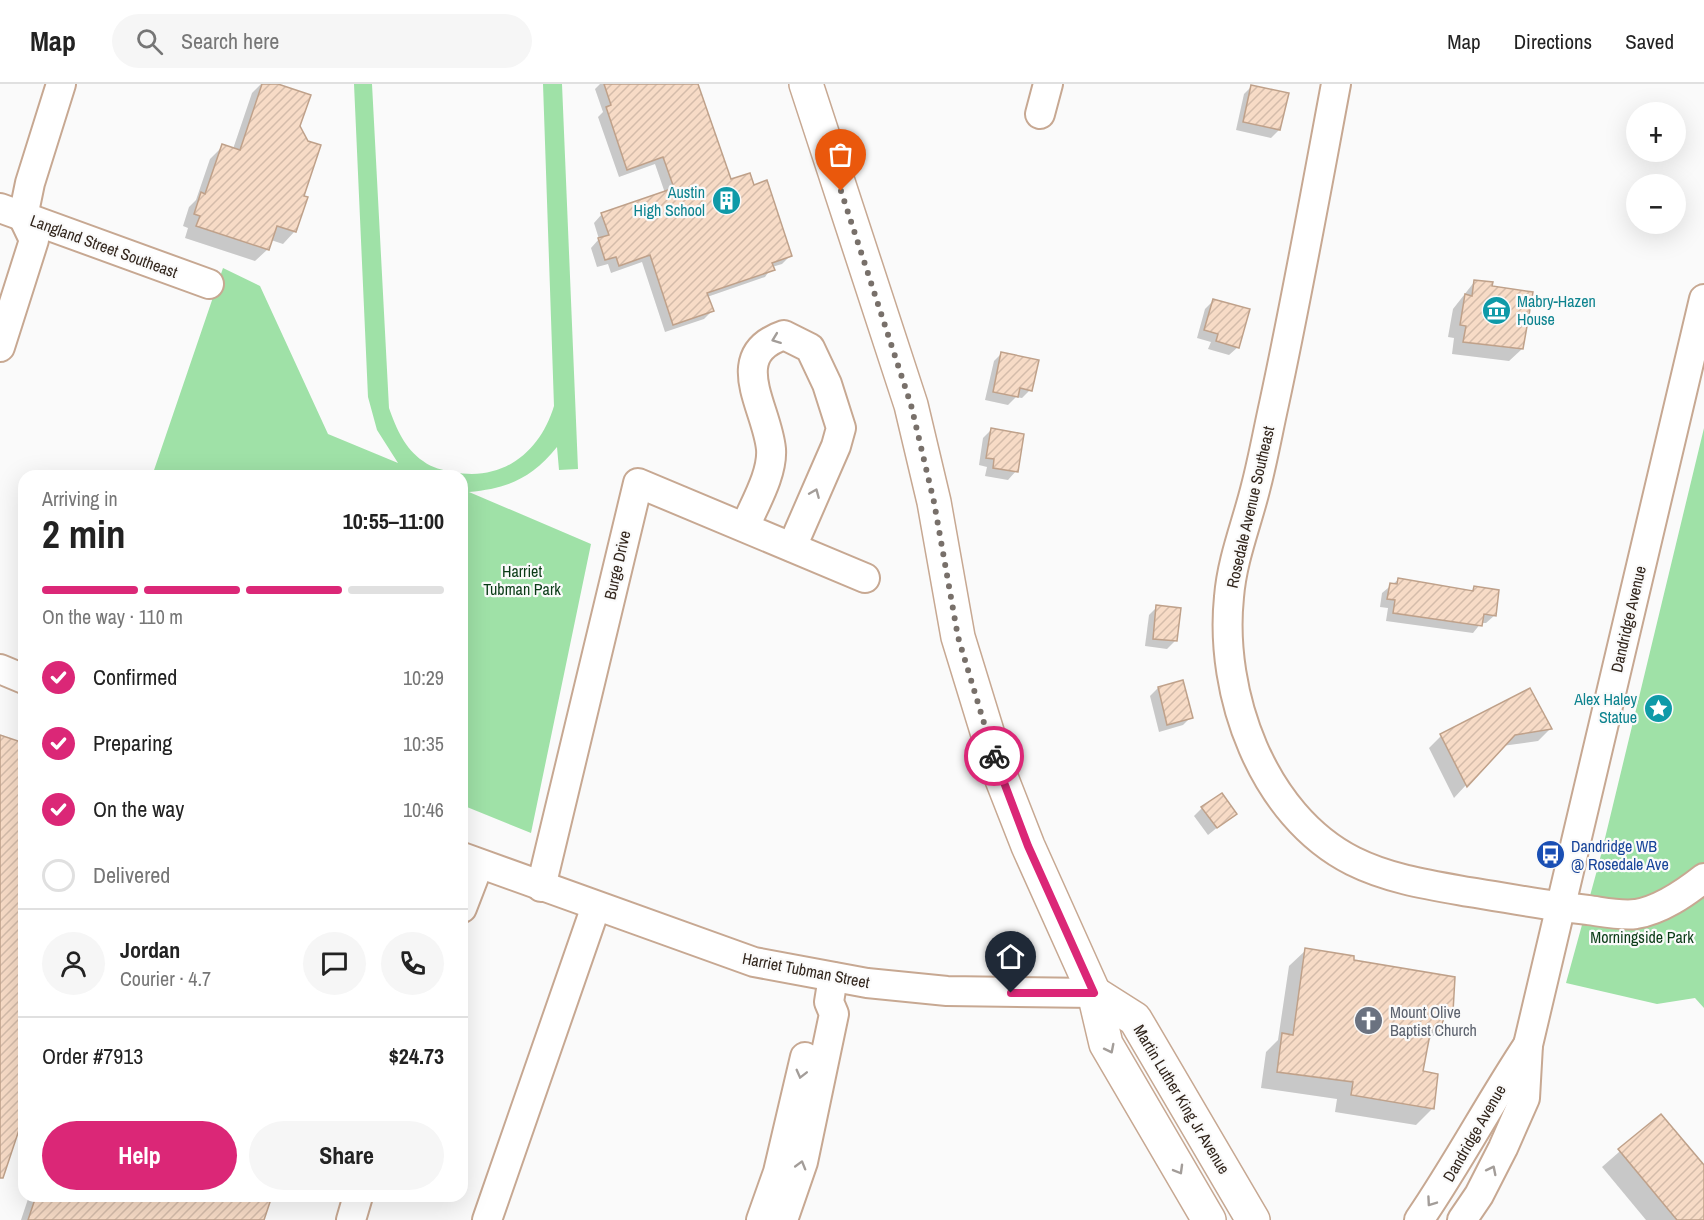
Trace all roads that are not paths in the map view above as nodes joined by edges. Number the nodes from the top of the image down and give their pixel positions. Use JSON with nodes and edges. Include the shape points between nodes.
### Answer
{"nodes":[{"id":1,"x":61,"y":84,"type":"edge"},
{"id":2,"x":806,"y":84,"type":"edge"},
{"id":3,"x":1048,"y":84,"type":"edge"},
{"id":4,"x":1336,"y":84,"type":"edge"},
{"id":5,"x":1040,"y":114,"type":"dead end"},
{"id":6,"x":11,"y":213,"type":"edge"},
{"id":7,"x":209,"y":284,"type":"dead end"},
{"id":8,"x":1704,"y":299,"type":"edge"},
{"id":9,"x":0,"y":347,"type":"edge"},
{"id":10,"x":745,"y":528,"type":"junction"},
{"id":11,"x":792,"y":547,"type":"junction"},
{"id":12,"x":865,"y":578,"type":"dead end"},
{"id":13,"x":0,"y":669,"type":"edge"},
{"id":14,"x":18,"y":676,"type":"edge"},
{"id":15,"x":470,"y":861,"type":"edge"},
{"id":16,"x":1704,"y":878,"type":"edge"},
{"id":17,"x":541,"y":887,"type":"junction"},
{"id":18,"x":596,"y":906,"type":"junction"},
{"id":19,"x":1559,"y":907,"type":"junction"},
{"id":20,"x":831,"y":990,"type":"junction"},
{"id":21,"x":1094,"y":993,"type":"junction"},
{"id":22,"x":1528,"y":1045,"type":"junction"},
{"id":23,"x":356,"y":1202,"type":"edge"},
{"id":24,"x":351,"y":1220,"type":"edge"},
{"id":25,"x":487,"y":1220,"type":"edge"},
{"id":26,"x":761,"y":1220,"type":"edge"},
{"id":27,"x":783,"y":1220,"type":"edge"},
{"id":28,"x":1209,"y":1220,"type":"edge"},
{"id":29,"x":1253,"y":1220,"type":"edge"},
{"id":30,"x":1419,"y":1220,"type":"edge"},
{"id":31,"x":1462,"y":1220,"type":"edge"}],
"edges":[{"from":1,"to":6,"type":"street","via":[[30,183]]},
{"from":2,"to":21,"type":"main road","via":[[911,405],[934,502],[958,637],[982,718],[1028,846]]},
{"from":3,"to":5,"type":"street"},
{"from":4,"to":19,"type":"street","name":"Rosedale Avenue Southeast","via":[[1299,287],[1228,597],[1227,645],[1235,691],[1256,752],[1273,786],[1304,825],[1352,861],[1401,880]]},
{"from":6,"to":7,"type":"street","name":"Langland Street Southeast"},
{"from":6,"to":9,"type":"street","via":[[34,240]]},
{"from":8,"to":19,"type":"street","name":"Dandridge Avenue"},
{"from":10,"to":11,"type":"street","name":"Burge Drive"},
{"from":11,"to":10,"type":"street","one_way":true,"via":[[841,428],[810,348],[784,335],[765,343],[751,372],[771,450],[768,469]]},
{"from":10,"to":17,"type":"street","name":"Burge Drive","via":[[638,483]]},
{"from":11,"to":12,"type":"street","name":"Burge Drive"},
{"from":13,"to":14,"type":"street"},
{"from":15,"to":17,"type":"street","name":"Harriet Tubman Street"},
{"from":16,"to":19,"type":"street","name":"Rosedale Avenue Southeast","via":[[1682,895],[1638,914]]},
{"from":17,"to":18,"type":"street","name":"Harriet Tubman Street"},
{"from":18,"to":20,"type":"street","name":"Harriet Tubman Street"},
{"from":18,"to":25,"type":"street"},
{"from":19,"to":22,"type":"street","name":"Dandridge Avenue"},
{"from":20,"to":21,"type":"street","name":"Harriet Tubman Street"},
{"from":20,"to":26,"type":"street","one_way":true,"via":[[816,1013],[778,1172]]},
{"from":27,"to":20,"type":"street","one_way":true,"via":[[803,1162],[834,1014]]},
{"from":21,"to":28,"type":"main road","one_way":true,"via":[[1106,1044]]},
{"from":21,"to":29,"type":"main road","name":"Martin Luther King Jr Avenue","via":[[1135,1019]]},
{"from":22,"to":30,"type":"street","name":"Dandridge Avenue","one_way":true,"via":[[1449,1178]]},
{"from":31,"to":22,"type":"street","name":"Dandridge Avenue","one_way":true,"via":[[1489,1177],[1525,1098]]},
{"from":23,"to":24,"type":"street"}]}
